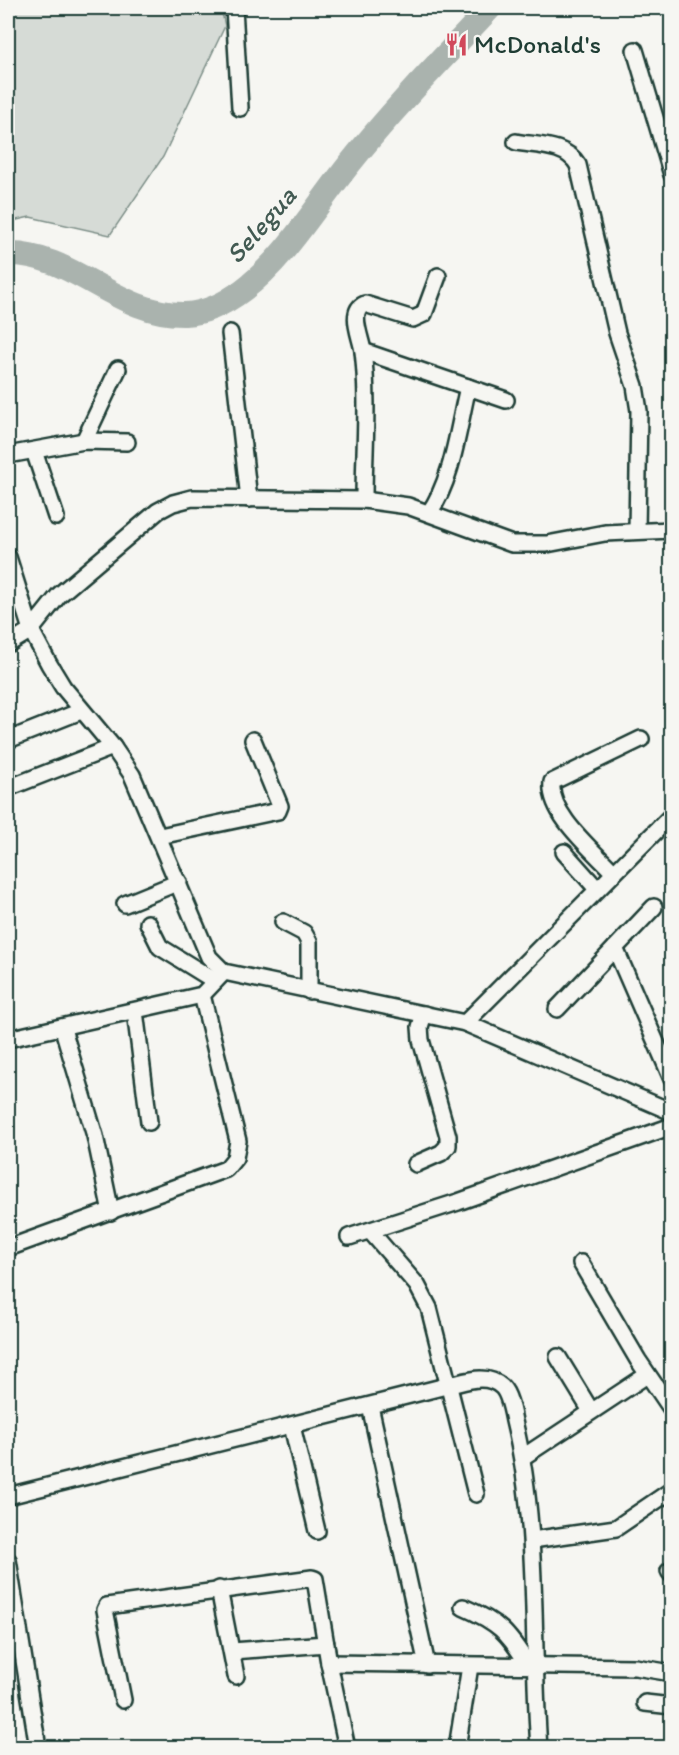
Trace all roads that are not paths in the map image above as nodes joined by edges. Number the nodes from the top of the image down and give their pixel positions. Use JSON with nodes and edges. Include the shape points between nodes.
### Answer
{"nodes":[{"id":1,"x":234,"y":8,"type":"edge"},
{"id":2,"x":634,"y":50,"type":"dead end"},
{"id":3,"x":240,"y":108,"type":"dead end"},
{"id":4,"x":516,"y":142,"type":"dead end"},
{"id":5,"x":672,"y":175,"type":"edge"},
{"id":6,"x":438,"y":276,"type":"dead end"},
{"id":7,"x":230,"y":333,"type":"dead end"},
{"id":8,"x":363,"y":351,"type":"junction"},
{"id":9,"x":117,"y":369,"type":"dead end"},
{"id":10,"x":468,"y":387,"type":"junction"},
{"id":11,"x":506,"y":400,"type":"dead end"},
{"id":12,"x":84,"y":441,"type":"junction"},
{"id":13,"x":127,"y":442,"type":"dead end"},
{"id":14,"x":34,"y":451,"type":"junction"},
{"id":15,"x":8,"y":456,"type":"edge"},
{"id":16,"x":249,"y":499,"type":"junction"},
{"id":17,"x":364,"y":500,"type":"junction"},
{"id":18,"x":429,"y":513,"type":"junction"},
{"id":19,"x":56,"y":518,"type":"dead end"},
{"id":20,"x":672,"y":530,"type":"edge"},
{"id":21,"x":637,"y":531,"type":"junction"},
{"id":22,"x":8,"y":557,"type":"edge"},
{"id":23,"x":31,"y":630,"type":"junction"},
{"id":24,"x":8,"y":644,"type":"edge"},
{"id":25,"x":81,"y":711,"type":"junction"},
{"id":26,"x":641,"y":739,"type":"dead end"},
{"id":27,"x":8,"y":740,"type":"edge"},
{"id":28,"x":253,"y":740,"type":"dead end"},
{"id":29,"x":113,"y":747,"type":"junction"},
{"id":30,"x":8,"y":788,"type":"edge"},
{"id":31,"x":672,"y":815,"type":"edge"},
{"id":32,"x":160,"y":837,"type":"junction"},
{"id":33,"x":564,"y":852,"type":"dead end"},
{"id":34,"x":614,"y":873,"type":"junction"},
{"id":35,"x":179,"y":882,"type":"junction"},
{"id":36,"x":597,"y":889,"type":"junction"},
{"id":37,"x":125,"y":904,"type":"dead end"},
{"id":38,"x":654,"y":907,"type":"dead end"},
{"id":39,"x":284,"y":922,"type":"dead end"},
{"id":40,"x":148,"y":923,"type":"dead end"},
{"id":41,"x":615,"y":948,"type":"junction"},
{"id":42,"x":220,"y":977,"type":"junction"},
{"id":43,"x":309,"y":991,"type":"junction"},
{"id":44,"x":202,"y":995,"type":"junction"},
{"id":45,"x":557,"y":1009,"type":"dead end"},
{"id":46,"x":135,"y":1011,"type":"junction"},
{"id":47,"x":424,"y":1014,"type":"junction"},
{"id":48,"x":465,"y":1023,"type":"junction"},
{"id":49,"x":63,"y":1029,"type":"junction"},
{"id":50,"x":8,"y":1039,"type":"edge"},
{"id":51,"x":672,"y":1079,"type":"edge"},
{"id":52,"x":672,"y":1112,"type":"edge"},
{"id":53,"x":149,"y":1122,"type":"dead end"},
{"id":54,"x":672,"y":1126,"type":"edge"},
{"id":55,"x":417,"y":1164,"type":"dead end"},
{"id":56,"x":111,"y":1212,"type":"junction"},
{"id":57,"x":370,"y":1231,"type":"junction"},
{"id":58,"x":349,"y":1237,"type":"dead end"},
{"id":59,"x":8,"y":1248,"type":"edge"},
{"id":60,"x":581,"y":1263,"type":"dead end"},
{"id":61,"x":558,"y":1357,"type":"dead end"},
{"id":62,"x":647,"y":1375,"type":"junction"},
{"id":63,"x":450,"y":1385,"type":"junction"},
{"id":64,"x":370,"y":1406,"type":"junction"},
{"id":65,"x":672,"y":1410,"type":"edge"},
{"id":66,"x":591,"y":1411,"type":"junction"},
{"id":67,"x":292,"y":1426,"type":"junction"},
{"id":68,"x":523,"y":1457,"type":"junction"},
{"id":69,"x":672,"y":1490,"type":"edge"},
{"id":70,"x":476,"y":1494,"type":"dead end"},
{"id":71,"x":8,"y":1497,"type":"edge"},
{"id":72,"x":316,"y":1531,"type":"dead end"},
{"id":73,"x":532,"y":1540,"type":"junction"},
{"id":74,"x":8,"y":1560,"type":"edge"},
{"id":75,"x":219,"y":1589,"type":"junction"},
{"id":76,"x":463,"y":1607,"type":"dead end"},
{"id":77,"x":326,"y":1644,"type":"junction"},
{"id":78,"x":232,"y":1651,"type":"junction"},
{"id":79,"x":328,"y":1663,"type":"junction"},
{"id":80,"x":427,"y":1665,"type":"junction"},
{"id":81,"x":531,"y":1665,"type":"junction"},
{"id":82,"x":470,"y":1666,"type":"junction"},
{"id":83,"x":672,"y":1673,"type":"edge"},
{"id":84,"x":236,"y":1676,"type":"dead end"},
{"id":85,"x":123,"y":1700,"type":"dead end"},
{"id":86,"x":645,"y":1703,"type":"dead end"},
{"id":87,"x":672,"y":1706,"type":"edge"},
{"id":88,"x":38,"y":1748,"type":"edge"},
{"id":89,"x":347,"y":1748,"type":"edge"},
{"id":90,"x":458,"y":1748,"type":"edge"},
{"id":91,"x":539,"y":1748,"type":"edge"}],
"edges":[{"from":1,"to":3,"type":"street"},
{"from":2,"to":5,"type":"street"},
{"from":4,"to":21,"type":"street","via":[[564,150],[578,165],[617,333],[635,386],[639,411]]},
{"from":6,"to":8,"type":"street","via":[[419,318],[360,306],[356,319]]},
{"from":7,"to":16,"type":"street"},
{"from":8,"to":10,"type":"street"},
{"from":8,"to":17,"type":"street"},
{"from":9,"to":12,"type":"street"},
{"from":10,"to":11,"type":"street"},
{"from":10,"to":18,"type":"street","via":[[445,481]]},
{"from":12,"to":13,"type":"street"},
{"from":12,"to":14,"type":"street"},
{"from":14,"to":15,"type":"street"},
{"from":14,"to":19,"type":"street"},
{"from":16,"to":17,"type":"street"},
{"from":16,"to":23,"type":"street","via":[[192,498],[173,502],[158,511],[59,595]]},
{"from":17,"to":18,"type":"street"},
{"from":18,"to":21,"type":"street","via":[[512,544],[547,544]]},
{"from":20,"to":21,"type":"street"},
{"from":22,"to":23,"type":"street"},
{"from":23,"to":24,"type":"street"},
{"from":23,"to":25,"type":"street"},
{"from":25,"to":27,"type":"street"},
{"from":25,"to":29,"type":"street"},
{"from":26,"to":34,"type":"street","via":[[552,783],[551,800],[560,814]]},
{"from":28,"to":32,"type":"street","via":[[280,806],[278,812]]},
{"from":29,"to":30,"type":"street"},
{"from":29,"to":32,"type":"street","via":[[132,775]]},
{"from":31,"to":34,"type":"street"},
{"from":32,"to":35,"type":"street"},
{"from":33,"to":36,"type":"street"},
{"from":34,"to":36,"type":"street"},
{"from":35,"to":37,"type":"street"},
{"from":35,"to":42,"type":"street"},
{"from":36,"to":48,"type":"street"},
{"from":38,"to":41,"type":"street"},
{"from":39,"to":43,"type":"street","via":[[304,933],[309,942]]},
{"from":40,"to":42,"type":"street","via":[[160,947]]},
{"from":41,"to":45,"type":"street"},
{"from":41,"to":51,"type":"street"},
{"from":42,"to":43,"type":"street"},
{"from":42,"to":44,"type":"street"},
{"from":43,"to":47,"type":"street"},
{"from":44,"to":46,"type":"street"},
{"from":44,"to":56,"type":"street","via":[[238,1141],[235,1158],[226,1169]]},
{"from":46,"to":49,"type":"street"},
{"from":46,"to":53,"type":"street"},
{"from":47,"to":48,"type":"street"},
{"from":47,"to":55,"type":"street","via":[[421,1040],[448,1146]]},
{"from":48,"to":52,"type":"street"},
{"from":49,"to":50,"type":"street"},
{"from":49,"to":56,"type":"street","via":[[95,1136]]},
{"from":54,"to":57,"type":"street"},
{"from":56,"to":59,"type":"street"},
{"from":57,"to":58,"type":"street"},
{"from":57,"to":63,"type":"street","via":[[424,1297]]},
{"from":60,"to":62,"type":"street"},
{"from":61,"to":66,"type":"street"},
{"from":62,"to":65,"type":"street"},
{"from":62,"to":66,"type":"street"},
{"from":63,"to":64,"type":"street"},
{"from":63,"to":68,"type":"street","via":[[483,1379],[504,1389]]},
{"from":63,"to":70,"type":"street"},
{"from":64,"to":67,"type":"street"},
{"from":64,"to":80,"type":"street"},
{"from":66,"to":68,"type":"street"},
{"from":67,"to":71,"type":"street"},
{"from":67,"to":72,"type":"street"},
{"from":68,"to":73,"type":"street"},
{"from":69,"to":73,"type":"street","via":[[616,1528]]},
{"from":73,"to":81,"type":"street"},
{"from":74,"to":88,"type":"street"},
{"from":75,"to":77,"type":"street","via":[[315,1579]]},
{"from":75,"to":78,"type":"street"},
{"from":75,"to":85,"type":"street","via":[[106,1608]]},
{"from":76,"to":81,"type":"street","via":[[500,1626]]},
{"from":77,"to":78,"type":"street"},
{"from":77,"to":79,"type":"street"},
{"from":78,"to":84,"type":"street"},
{"from":79,"to":80,"type":"street"},
{"from":79,"to":89,"type":"street"},
{"from":80,"to":82,"type":"street"},
{"from":81,"to":82,"type":"street"},
{"from":81,"to":83,"type":"street","via":[[635,1667]]},
{"from":81,"to":91,"type":"street"},
{"from":82,"to":90,"type":"street"},
{"from":86,"to":87,"type":"street"}]}
